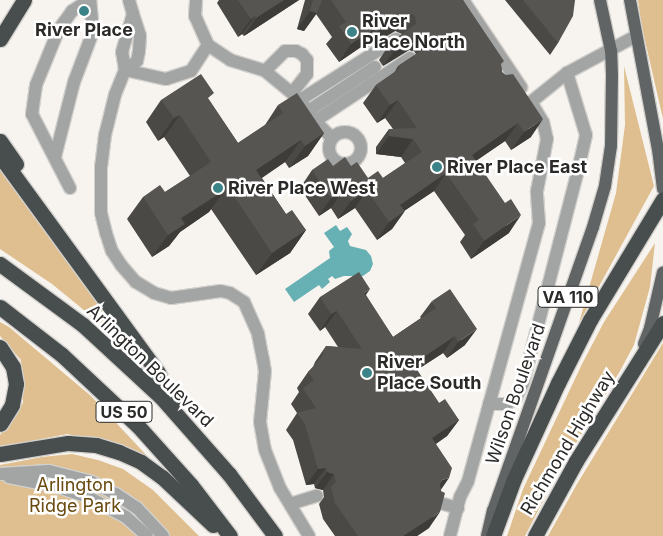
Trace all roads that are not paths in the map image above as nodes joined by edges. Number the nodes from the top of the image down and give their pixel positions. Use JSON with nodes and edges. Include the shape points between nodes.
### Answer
{"nodes":[{"id":1,"x":24,"y":0,"type":"edge"},
{"id":2,"x":89,"y":0,"type":"edge"},
{"id":3,"x":129,"y":0,"type":"edge"},
{"id":4,"x":196,"y":0,"type":"edge"},
{"id":5,"x":463,"y":0,"type":"edge"},
{"id":6,"x":600,"y":0,"type":"edge"},
{"id":7,"x":630,"y":0,"type":"edge"},
{"id":8,"x":3,"y":34,"type":"edge"},
{"id":9,"x":636,"y":36,"type":"junction"},
{"id":10,"x":396,"y":39,"type":"edge"},
{"id":11,"x":208,"y":45,"type":"junction"},
{"id":12,"x":0,"y":49,"type":"edge"},
{"id":13,"x":611,"y":51,"type":"junction"},
{"id":14,"x":410,"y":58,"type":"edge"},
{"id":15,"x":375,"y":67,"type":"dead end"},
{"id":16,"x":125,"y":70,"type":"junction"},
{"id":17,"x":265,"y":71,"type":"junction"},
{"id":18,"x":512,"y":73,"type":"junction"},
{"id":19,"x":567,"y":73,"type":"junction"},
{"id":20,"x":501,"y":81,"type":"edge"},
{"id":21,"x":531,"y":102,"type":"junction"},
{"id":22,"x":304,"y":106,"type":"junction"},
{"id":23,"x":332,"y":138,"type":"dead end"},
{"id":24,"x":0,"y":141,"type":"edge"},
{"id":25,"x":0,"y":156,"type":"edge"},
{"id":26,"x":55,"y":157,"type":"junction"},
{"id":27,"x":70,"y":188,"type":"dead end"},
{"id":28,"x":663,"y":189,"type":"edge"},
{"id":29,"x":663,"y":199,"type":"edge"},
{"id":30,"x":46,"y":220,"type":"junction"},
{"id":31,"x":0,"y":264,"type":"edge"},
{"id":32,"x":663,"y":272,"type":"edge"},
{"id":33,"x":0,"y":307,"type":"edge"},
{"id":34,"x":663,"y":323,"type":"edge"},
{"id":35,"x":0,"y":347,"type":"edge"},
{"id":36,"x":633,"y":370,"type":"junction"},
{"id":37,"x":489,"y":404,"type":"junction"},
{"id":38,"x":180,"y":416,"type":"junction"},
{"id":39,"x":0,"y":424,"type":"edge"},
{"id":40,"x":0,"y":454,"type":"edge"},
{"id":41,"x":0,"y":475,"type":"edge"},
{"id":42,"x":317,"y":496,"type":"dead end"},
{"id":43,"x":436,"y":502,"type":"edge"},
{"id":44,"x":290,"y":504,"type":"junction"},
{"id":45,"x":458,"y":508,"type":"junction"},
{"id":46,"x":147,"y":536,"type":"edge"},
{"id":47,"x":163,"y":536,"type":"edge"},
{"id":48,"x":225,"y":536,"type":"edge"},
{"id":49,"x":230,"y":536,"type":"edge"},
{"id":50,"x":275,"y":536,"type":"edge"},
{"id":51,"x":310,"y":536,"type":"edge"},
{"id":52,"x":450,"y":536,"type":"edge"},
{"id":53,"x":487,"y":536,"type":"edge"},
{"id":54,"x":493,"y":536,"type":"edge"},
{"id":55,"x":535,"y":536,"type":"edge"}],
"edges":[{"from":1,"to":8,"type":"highway"},
{"from":2,"to":26,"type":"lane","via":[[93,32],[74,82]]},
{"from":2,"to":26,"type":"lane","via":[[72,11],[59,29],[36,85],[32,114]]},
{"from":3,"to":16,"type":"lane","via":[[132,14],[122,52]]},
{"from":4,"to":11,"type":"lane","via":[[195,16]]},
{"from":5,"to":18,"type":"lane"},
{"from":6,"to":13,"type":"main road","name":"Wilson Boulevard","number":"VA 110"},
{"from":7,"to":9,"type":"main road"},
{"from":8,"to":12,"type":"highway"},
{"from":9,"to":13,"type":"lane"},
{"from":9,"to":28,"type":"main road"},
{"from":10,"to":22,"type":"lane"},
{"from":11,"to":16,"type":"lane","via":[[191,71],[176,77],[158,78]]},
{"from":11,"to":17,"type":"lane","via":[[230,60]]},
{"from":13,"to":19,"type":"lane"},
{"from":13,"to":53,"type":"main road","name":"Wilson Boulevard","number":"VA 110","via":[[611,146],[604,186],[593,227]]},
{"from":14,"to":22,"type":"lane"},
{"from":15,"to":22,"type":"lane"},
{"from":16,"to":44,"type":"lane","via":[[115,95],[101,166],[101,214],[112,251],[136,282],[154,293],[171,298],[221,291],[244,302],[258,334],[265,371],[260,422],[264,450]]},
{"from":17,"to":22,"type":"lane"},
{"from":17,"to":22,"type":"lane","via":[[280,53],[296,51],[302,54],[307,74]]},
{"from":18,"to":20,"type":"lane"},
{"from":18,"to":21,"type":"lane"},
{"from":19,"to":21,"type":"lane"},
{"from":19,"to":37,"type":"lane","via":[[586,135],[523,383],[516,398],[506,404]]},
{"from":21,"to":37,"type":"lane","via":[[543,122],[547,139],[537,190],[539,223]]},
{"from":22,"to":23,"type":"lane"},
{"from":24,"to":30,"type":"highway","via":[[28,181]]},
{"from":25,"to":30,"type":"highway"},
{"from":26,"to":27,"type":"lane"},
{"from":29,"to":54,"type":"highway","via":[[599,305],[562,375],[514,478]]},
{"from":30,"to":38,"type":"highway","via":[[158,373]]},
{"from":31,"to":38,"type":"highway","name":"Arlington Boulevard","number":"US 50","via":[[83,325]]},
{"from":32,"to":36,"type":"main road","via":[[650,328]]},
{"from":33,"to":49,"type":"highway","number":"US 50","via":[[62,355],[138,426],[191,485]]},
{"from":34,"to":36,"type":"highway","name":"Richmond Highway"},
{"from":35,"to":39,"type":"highway","via":[[13,367],[16,384],[11,407]]},
{"from":36,"to":55,"type":"highway","name":"Richmond Highway","via":[[576,461]]},
{"from":37,"to":45,"type":"lane"},
{"from":38,"to":50,"type":"highway","name":"Arlington Boulevard","number":"US 50"},
{"from":40,"to":48,"type":"highway","via":[[68,443],[119,452],[162,477]]},
{"from":41,"to":46,"type":"lane","via":[[86,496],[126,518]]},
{"from":41,"to":47,"type":"lane","via":[[49,471],[92,482],[137,508]]},
{"from":42,"to":44,"type":"lane"},
{"from":43,"to":45,"type":"lane"},
{"from":44,"to":51,"type":"lane"},
{"from":45,"to":52,"type":"lane"}]}
